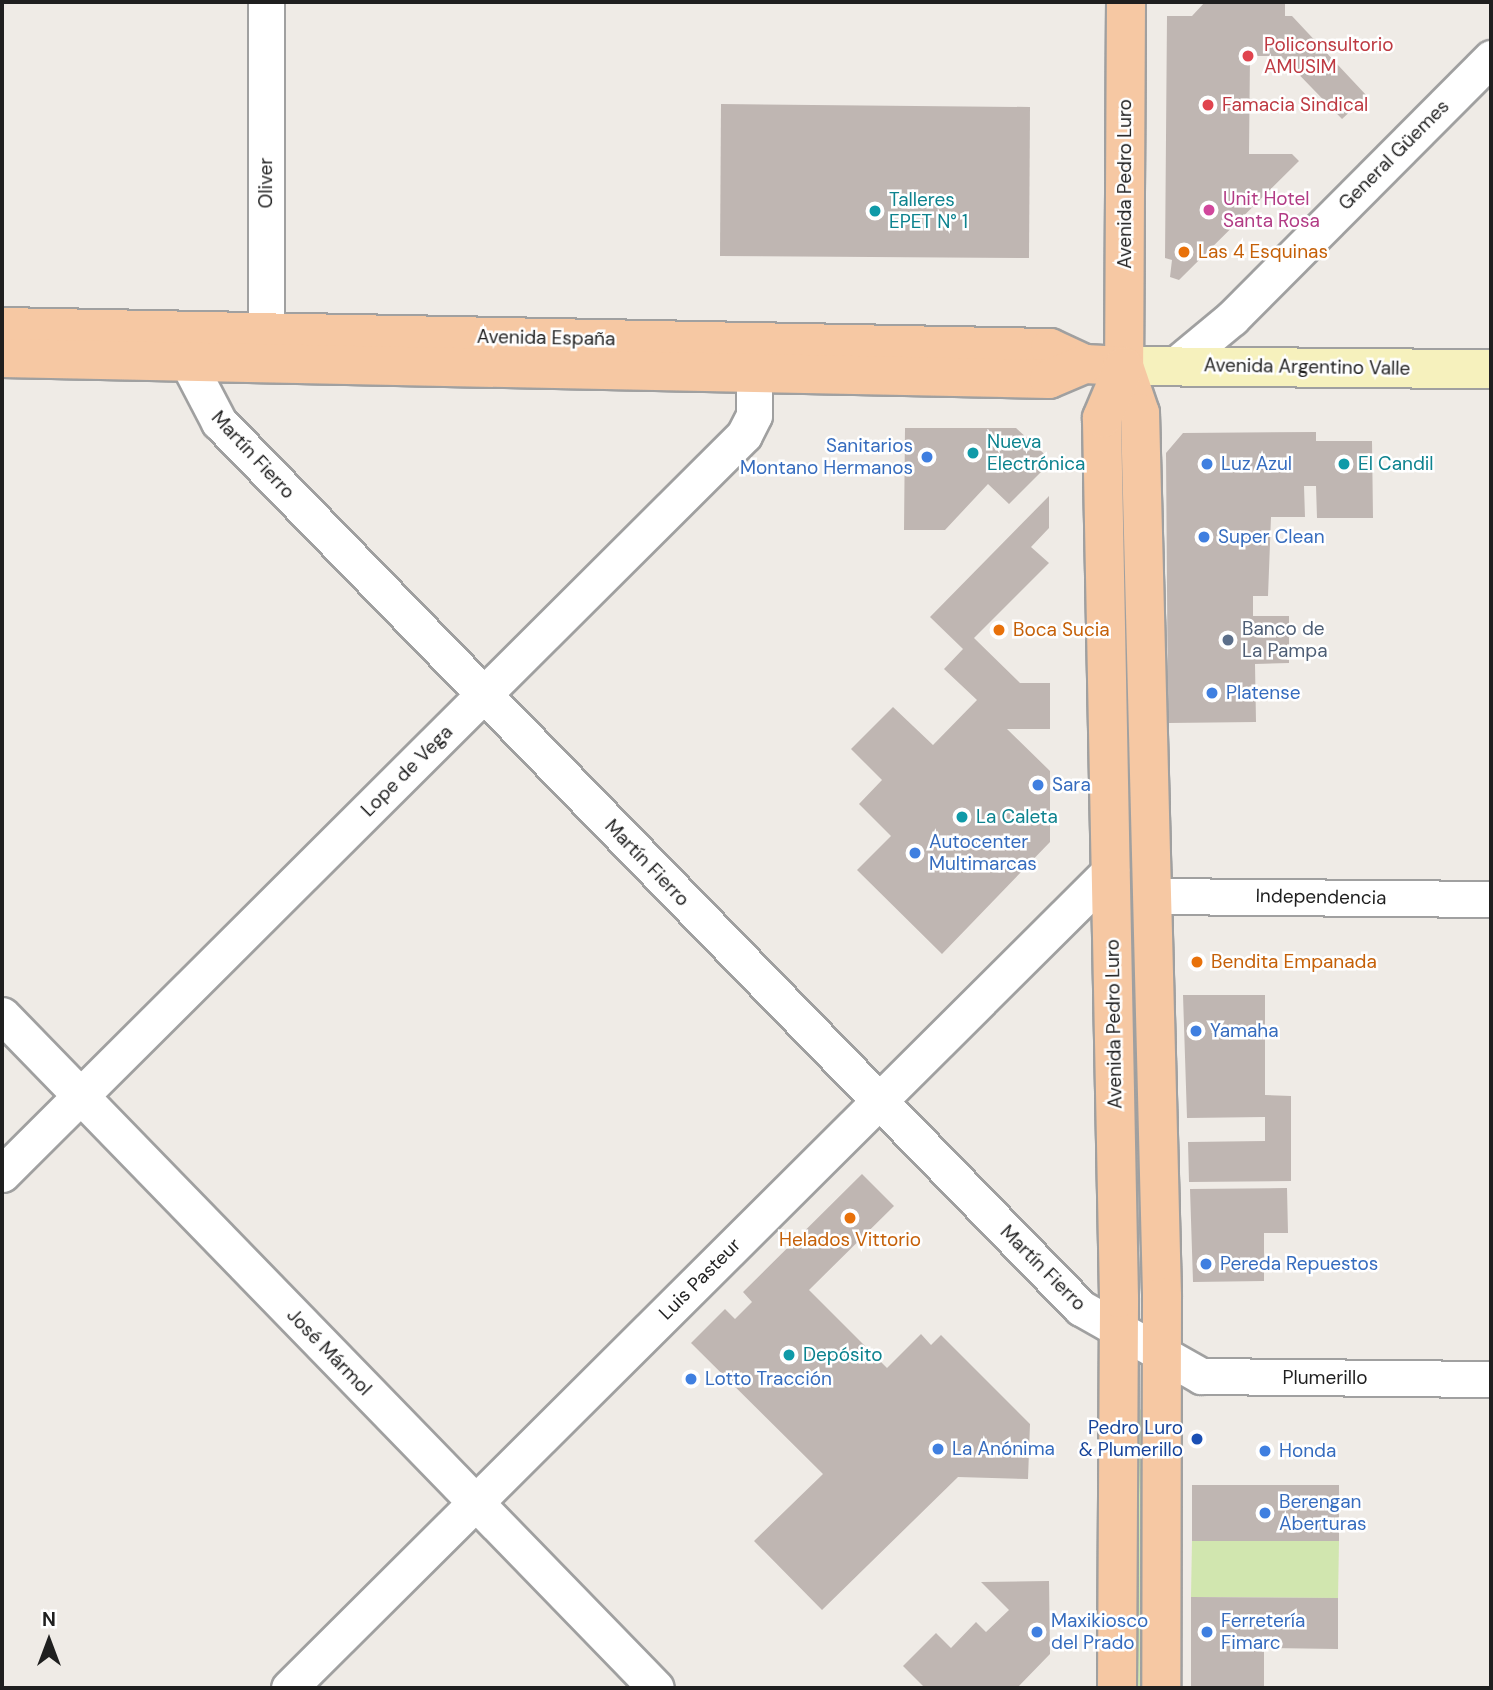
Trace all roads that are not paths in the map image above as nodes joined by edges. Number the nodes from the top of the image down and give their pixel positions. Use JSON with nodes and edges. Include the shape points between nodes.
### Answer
{"nodes":[{"id":1,"x":266,"y":2,"type":"edge"},
{"id":2,"x":1126,"y":2,"type":"edge"},
{"id":3,"x":1491,"y":58,"type":"edge"},
{"id":4,"x":2,"y":327,"type":"edge"},
{"id":5,"x":179,"y":346,"type":"junction"},
{"id":6,"x":266,"y":348,"type":"junction"},
{"id":7,"x":2,"y":358,"type":"edge"},
{"id":8,"x":754,"y":358,"type":"junction"},
{"id":9,"x":1124,"y":366,"type":"junction"},
{"id":10,"x":1174,"y":366,"type":"junction"},
{"id":11,"x":1491,"y":369,"type":"edge"},
{"id":12,"x":484,"y":694,"type":"junction"},
{"id":13,"x":1111,"y":870,"type":"junction"},
{"id":14,"x":1152,"y":895,"type":"junction"},
{"id":15,"x":1491,"y":899,"type":"edge"},
{"id":16,"x":2,"y":1015,"type":"edge"},
{"id":17,"x":80,"y":1096,"type":"junction"},
{"id":18,"x":879,"y":1101,"type":"junction"},
{"id":19,"x":2,"y":1174,"type":"edge"},
{"id":20,"x":1119,"y":1334,"type":"junction"},
{"id":21,"x":1163,"y":1359,"type":"junction"},
{"id":22,"x":1491,"y":1379,"type":"edge"},
{"id":23,"x":475,"y":1503,"type":"junction"},
{"id":24,"x":289,"y":1688,"type":"edge"},
{"id":25,"x":656,"y":1688,"type":"edge"},
{"id":26,"x":1117,"y":1688,"type":"edge"},
{"id":27,"x":1161,"y":1688,"type":"edge"}],
"edges":[{"from":1,"to":6,"type":"street","name":"Oliver"},
{"from":2,"to":9,"type":"main road","name":"Avenida Pedro Luro"},
{"from":3,"to":10,"type":"street","name":"General Güemes","via":[[1232,318]]},
{"from":4,"to":5,"type":"main road","name":"Avenida España"},
{"from":5,"to":6,"type":"main road","name":"Avenida España"},
{"from":5,"to":7,"type":"main road","name":"Avenida España"},
{"from":5,"to":12,"type":"street","name":"Martín Fierro","via":[[219,422]]},
{"from":6,"to":8,"type":"main road","name":"Avenida España"},
{"from":8,"to":9,"type":"main road","name":"Avenida España","via":[[1049,348],[1086,365]]},
{"from":8,"to":12,"type":"street","name":"Lope de Vega","via":[[754,415],[744,435]]},
{"from":9,"to":10,"type":"main road","name":"Avenida Argentino Valle"},
{"from":9,"to":13,"type":"main road","name":"Avenida Pedro Luro","via":[[1102,418]]},
{"from":9,"to":14,"type":"main road","name":"Avenida Pedro Luro","via":[[1140,413]]},
{"from":10,"to":11,"type":"main road","name":"Avenida Argentino Valle"},
{"from":12,"to":17,"type":"street","name":"Lope de Vega"},
{"from":12,"to":18,"type":"street","name":"Martín Fierro"},
{"from":13,"to":18,"type":"street","name":"Luis Pasteur"},
{"from":13,"to":20,"type":"main road","name":"Avenida Pedro Luro"},
{"from":14,"to":15,"type":"street","name":"Independencia"},
{"from":14,"to":21,"type":"main road","name":"Avenida Pedro Luro"},
{"from":16,"to":17,"type":"street","name":"José Mármol"},
{"from":17,"to":19,"type":"street","name":"Lope de Vega"},
{"from":17,"to":23,"type":"street","name":"José Mármol"},
{"from":18,"to":20,"type":"street","name":"Martín Fierro","via":[[1070,1298]]},
{"from":18,"to":23,"type":"street","name":"Luis Pasteur"},
{"from":20,"to":21,"type":"street","name":"Martín Fierro"},
{"from":20,"to":26,"type":"main road","name":"Avenida Pedro Luro"},
{"from":21,"to":22,"type":"street","name":"Plumerillo","via":[[1216,1377]]},
{"from":21,"to":27,"type":"main road","name":"Avenida Pedro Luro"},
{"from":23,"to":24,"type":"street","name":"Luis Pasteur"},
{"from":23,"to":25,"type":"street","name":"José Mármol"}]}
